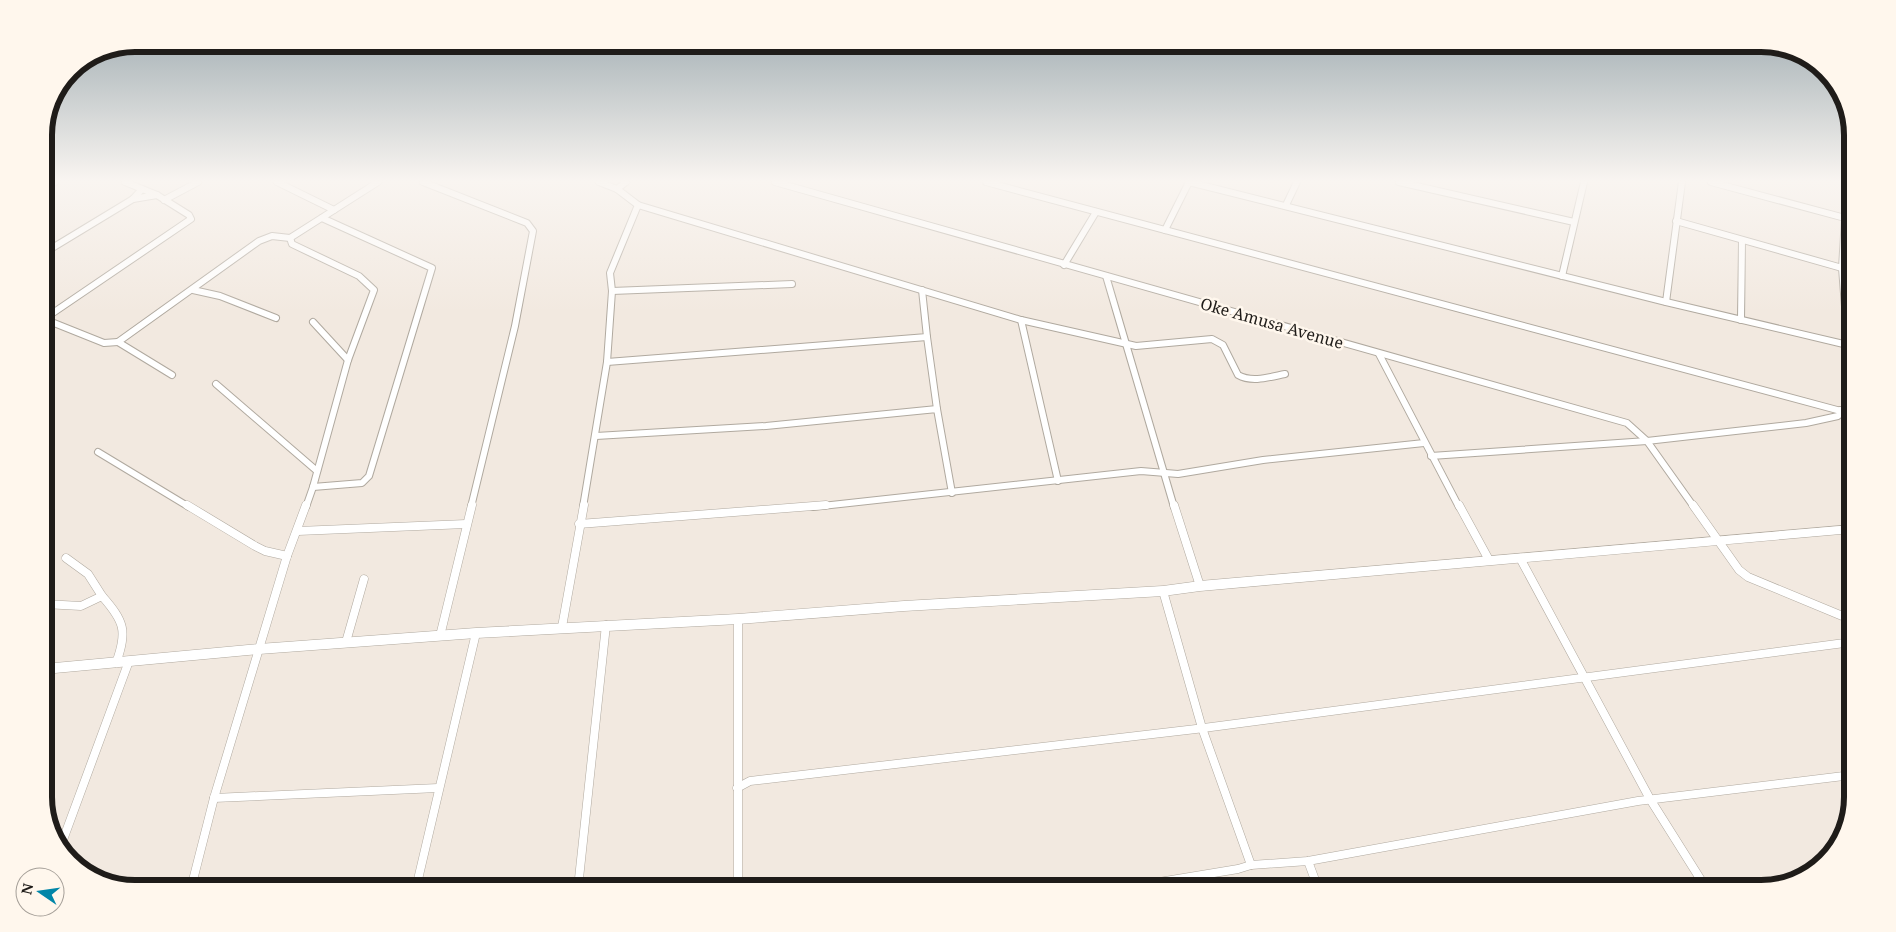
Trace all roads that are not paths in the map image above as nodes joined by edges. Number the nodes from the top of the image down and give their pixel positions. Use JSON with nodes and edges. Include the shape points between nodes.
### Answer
{"nodes":[{"id":1,"x":89,"y":225,"type":"edge"},
{"id":2,"x":184,"y":225,"type":"edge"},
{"id":3,"x":310,"y":225,"type":"edge"},
{"id":4,"x":338,"y":225,"type":"edge"},
{"id":5,"x":529,"y":225,"type":"edge"},
{"id":6,"x":629,"y":225,"type":"edge"},
{"id":7,"x":708,"y":225,"type":"edge"},
{"id":8,"x":928,"y":225,"type":"edge"},
{"id":9,"x":1088,"y":225,"type":"edge"},
{"id":10,"x":1148,"y":225,"type":"edge"},
{"id":11,"x":1167,"y":225,"type":"edge"},
{"id":12,"x":1366,"y":225,"type":"edge"},
{"id":13,"x":1573,"y":225,"type":"edge"},
{"id":14,"x":1675,"y":225,"type":"edge"},
{"id":15,"x":1691,"y":225,"type":"edge"},
{"id":16,"x":1165,"y":230,"type":"junction"},
{"id":17,"x":290,"y":238,"type":"junction"},
{"id":18,"x":1742,"y":241,"type":"junction"},
{"id":19,"x":53,"y":248,"type":"edge"},
{"id":20,"x":1843,"y":248,"type":"edge"},
{"id":21,"x":1064,"y":264,"type":"junction"},
{"id":22,"x":1842,"y":268,"type":"junction"},
{"id":23,"x":1106,"y":276,"type":"junction"},
{"id":24,"x":1562,"y":276,"type":"junction"},
{"id":25,"x":1843,"y":280,"type":"edge"},
{"id":26,"x":792,"y":284,"type":"dead end"},
{"id":27,"x":193,"y":290,"type":"junction"},
{"id":28,"x":922,"y":290,"type":"junction"},
{"id":29,"x":612,"y":291,"type":"junction"},
{"id":30,"x":1666,"y":302,"type":"junction"},
{"id":31,"x":53,"y":313,"type":"edge"},
{"id":32,"x":276,"y":318,"type":"dead end"},
{"id":33,"x":1021,"y":320,"type":"junction"},
{"id":34,"x":1741,"y":320,"type":"junction"},
{"id":35,"x":313,"y":322,"type":"dead end"},
{"id":36,"x":53,"y":323,"type":"edge"},
{"id":37,"x":927,"y":337,"type":"junction"},
{"id":38,"x":118,"y":342,"type":"junction"},
{"id":39,"x":1843,"y":344,"type":"edge"},
{"id":40,"x":1125,"y":345,"type":"junction"},
{"id":41,"x":1379,"y":354,"type":"junction"},
{"id":42,"x":348,"y":360,"type":"junction"},
{"id":43,"x":606,"y":362,"type":"junction"},
{"id":44,"x":1285,"y":374,"type":"dead end"},
{"id":45,"x":172,"y":375,"type":"dead end"},
{"id":46,"x":216,"y":384,"type":"dead end"},
{"id":47,"x":937,"y":409,"type":"junction"},
{"id":48,"x":1840,"y":410,"type":"junction"},
{"id":49,"x":1843,"y":411,"type":"edge"},
{"id":50,"x":596,"y":436,"type":"junction"},
{"id":51,"x":1647,"y":441,"type":"junction"},
{"id":52,"x":1424,"y":443,"type":"junction"},
{"id":53,"x":98,"y":452,"type":"dead end"},
{"id":54,"x":1431,"y":456,"type":"junction"},
{"id":55,"x":317,"y":471,"type":"junction"},
{"id":56,"x":1162,"y":473,"type":"junction"},
{"id":57,"x":1058,"y":481,"type":"junction"},
{"id":58,"x":314,"y":487,"type":"junction"},
{"id":59,"x":952,"y":493,"type":"junction"},
{"id":60,"x":466,"y":524,"type":"junction"},
{"id":61,"x":579,"y":524,"type":"junction"},
{"id":62,"x":298,"y":530,"type":"junction"},
{"id":63,"x":1844,"y":530,"type":"edge"},
{"id":64,"x":1717,"y":540,"type":"junction"},
{"id":65,"x":287,"y":556,"type":"junction"},
{"id":66,"x":66,"y":558,"type":"dead end"},
{"id":67,"x":1520,"y":558,"type":"junction"},
{"id":68,"x":1489,"y":560,"type":"junction"},
{"id":69,"x":364,"y":579,"type":"dead end"},
{"id":70,"x":1200,"y":586,"type":"junction"},
{"id":71,"x":1163,"y":591,"type":"junction"},
{"id":72,"x":102,"y":596,"type":"junction"},
{"id":73,"x":53,"y":604,"type":"edge"},
{"id":74,"x":1844,"y":617,"type":"edge"},
{"id":75,"x":738,"y":619,"type":"junction"},
{"id":76,"x":606,"y":625,"type":"junction"},
{"id":77,"x":562,"y":627,"type":"junction"},
{"id":78,"x":476,"y":633,"type":"junction"},
{"id":79,"x":440,"y":636,"type":"junction"},
{"id":80,"x":346,"y":642,"type":"junction"},
{"id":81,"x":1844,"y":643,"type":"edge"},
{"id":82,"x":260,"y":649,"type":"junction"},
{"id":83,"x":129,"y":662,"type":"junction"},
{"id":84,"x":116,"y":663,"type":"junction"},
{"id":85,"x":53,"y":668,"type":"edge"},
{"id":86,"x":1584,"y":676,"type":"junction"},
{"id":87,"x":1202,"y":728,"type":"junction"},
{"id":88,"x":1844,"y":776,"type":"edge"},
{"id":89,"x":438,"y":788,"type":"junction"},
{"id":90,"x":738,"y":788,"type":"junction"},
{"id":91,"x":214,"y":798,"type":"junction"},
{"id":92,"x":1650,"y":799,"type":"junction"},
{"id":93,"x":64,"y":838,"type":"edge"},
{"id":94,"x":1308,"y":861,"type":"junction"},
{"id":95,"x":1251,"y":865,"type":"junction"},
{"id":96,"x":193,"y":880,"type":"edge"},
{"id":97,"x":418,"y":880,"type":"edge"},
{"id":98,"x":579,"y":880,"type":"edge"},
{"id":99,"x":738,"y":880,"type":"edge"},
{"id":100,"x":1171,"y":880,"type":"edge"},
{"id":101,"x":1315,"y":880,"type":"edge"},
{"id":102,"x":1701,"y":880,"type":"edge"}],
"edges":[{"from":1,"to":19,"type":"street"},
{"from":2,"to":31,"type":"street"},
{"from":3,"to":17,"type":"street"},
{"from":4,"to":58,"type":"street","via":[[432,268],[369,476],[362,483]]},
{"from":5,"to":60,"type":"street","via":[[533,231],[515,326]]},
{"from":6,"to":29,"type":"street","via":[[612,265]]},
{"from":7,"to":28,"type":"street"},
{"from":8,"to":21,"type":"street","name":"Oke Amusa Avenue"},
{"from":9,"to":21,"type":"street"},
{"from":10,"to":16,"type":"street"},
{"from":11,"to":16,"type":"street"},
{"from":12,"to":24,"type":"street"},
{"from":13,"to":24,"type":"street"},
{"from":14,"to":30,"type":"street"},
{"from":15,"to":18,"type":"street"},
{"from":16,"to":48,"type":"street"},
{"from":17,"to":27,"type":"street","via":[[272,236],[259,241]]},
{"from":17,"to":42,"type":"street","via":[[292,244],[359,276],[374,290]]},
{"from":18,"to":22,"type":"street"},
{"from":18,"to":34,"type":"street"},
{"from":20,"to":22,"type":"street"},
{"from":21,"to":23,"type":"street","name":"Oke Amusa Avenue"},
{"from":22,"to":25,"type":"street"},
{"from":23,"to":40,"type":"street"},
{"from":23,"to":41,"type":"street","name":"Oke Amusa Avenue"},
{"from":24,"to":30,"type":"street"},
{"from":26,"to":29,"type":"street"},
{"from":27,"to":32,"type":"street","via":[[220,296]]},
{"from":27,"to":38,"type":"street"},
{"from":28,"to":33,"type":"street"},
{"from":28,"to":37,"type":"street"},
{"from":29,"to":43,"type":"street"},
{"from":30,"to":34,"type":"street"},
{"from":33,"to":40,"type":"street"},
{"from":33,"to":57,"type":"street"},
{"from":34,"to":39,"type":"street"},
{"from":35,"to":42,"type":"street"},
{"from":36,"to":38,"type":"street","via":[[104,343]]},
{"from":37,"to":43,"type":"street"},
{"from":37,"to":47,"type":"street"},
{"from":38,"to":45,"type":"street"},
{"from":40,"to":44,"type":"street","via":[[1212,339],[1224,345],[1241,377]]},
{"from":40,"to":56,"type":"street"},
{"from":41,"to":51,"type":"street","name":"Oke Amusa Avenue","via":[[1627,423]]},
{"from":41,"to":52,"type":"street"},
{"from":42,"to":55,"type":"street"},
{"from":43,"to":50,"type":"street"},
{"from":46,"to":55,"type":"street"},
{"from":47,"to":50,"type":"street","via":[[766,426]]},
{"from":47,"to":59,"type":"street"},
{"from":48,"to":49,"type":"street"},
{"from":48,"to":51,"type":"street","via":[[1838,416],[1806,423]]},
{"from":50,"to":61,"type":"street"},
{"from":51,"to":54,"type":"street"},
{"from":51,"to":64,"type":"street","name":"Oke Amusa Avenue"},
{"from":52,"to":54,"type":"street"},
{"from":52,"to":56,"type":"street","via":[[1263,460],[1178,474]]},
{"from":53,"to":65,"type":"street","via":[[255,546]]},
{"from":54,"to":68,"type":"street"},
{"from":55,"to":58,"type":"street"},
{"from":56,"to":57,"type":"street","via":[[1141,471]]},
{"from":56,"to":70,"type":"street"},
{"from":57,"to":59,"type":"street"},
{"from":58,"to":62,"type":"street"},
{"from":59,"to":61,"type":"street"},
{"from":60,"to":62,"type":"street"},
{"from":60,"to":79,"type":"street"},
{"from":61,"to":77,"type":"street"},
{"from":62,"to":65,"type":"street"},
{"from":63,"to":64,"type":"street"},
{"from":64,"to":67,"type":"street"},
{"from":64,"to":74,"type":"street","name":"Oke Amusa Avenue","via":[[1748,577]]},
{"from":65,"to":82,"type":"street"},
{"from":66,"to":72,"type":"street","via":[[88,574]]},
{"from":67,"to":68,"type":"street"},
{"from":67,"to":86,"type":"street"},
{"from":68,"to":70,"type":"street"},
{"from":69,"to":80,"type":"street"},
{"from":70,"to":71,"type":"street"},
{"from":71,"to":75,"type":"street"},
{"from":71,"to":87,"type":"street"},
{"from":72,"to":73,"type":"street","via":[[81,606]]},
{"from":72,"to":84,"type":"street","via":[[124,626]]},
{"from":75,"to":76,"type":"street"},
{"from":75,"to":90,"type":"street"},
{"from":76,"to":77,"type":"street"},
{"from":76,"to":98,"type":"street"},
{"from":77,"to":78,"type":"street"},
{"from":78,"to":79,"type":"street"},
{"from":78,"to":89,"type":"street"},
{"from":79,"to":80,"type":"street"},
{"from":80,"to":82,"type":"street"},
{"from":81,"to":86,"type":"street"},
{"from":82,"to":83,"type":"street"},
{"from":82,"to":91,"type":"street"},
{"from":83,"to":84,"type":"street"},
{"from":83,"to":93,"type":"street"},
{"from":84,"to":85,"type":"street"},
{"from":86,"to":87,"type":"street"},
{"from":86,"to":92,"type":"street"},
{"from":87,"to":90,"type":"street","via":[[750,781]]},
{"from":87,"to":95,"type":"street"},
{"from":88,"to":92,"type":"street"},
{"from":89,"to":91,"type":"street"},
{"from":89,"to":97,"type":"street"},
{"from":90,"to":99,"type":"street"},
{"from":91,"to":96,"type":"street"},
{"from":92,"to":94,"type":"street"},
{"from":92,"to":102,"type":"street"},
{"from":94,"to":95,"type":"street"},
{"from":94,"to":101,"type":"street"},
{"from":95,"to":100,"type":"street"}]}
